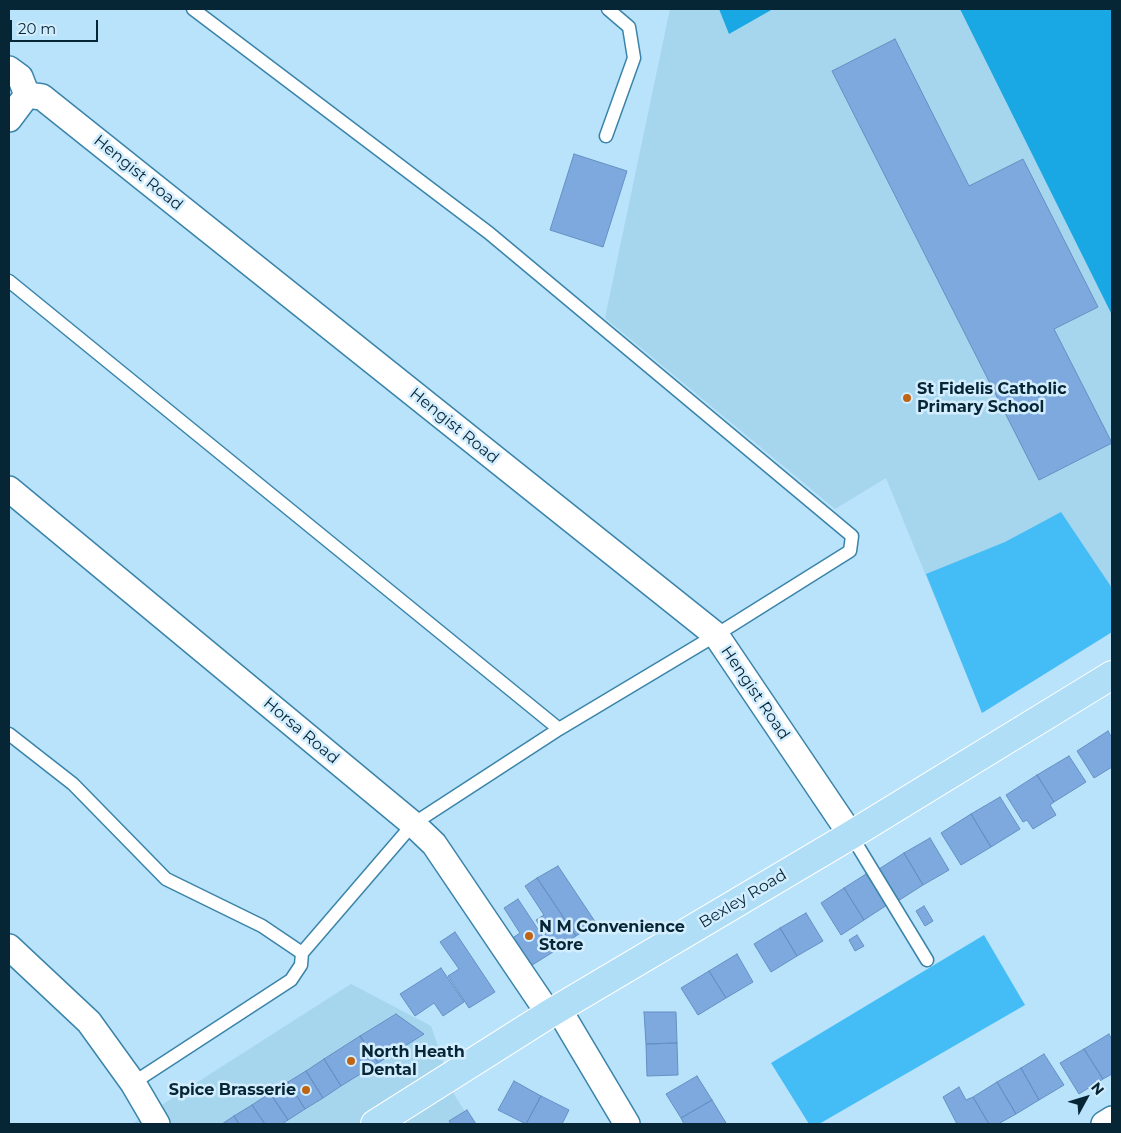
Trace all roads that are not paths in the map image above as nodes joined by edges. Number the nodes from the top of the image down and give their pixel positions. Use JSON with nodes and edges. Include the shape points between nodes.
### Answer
{"nodes":[{"id":1,"x":193,"y":9,"type":"edge"},
{"id":2,"x":608,"y":9,"type":"edge"},
{"id":3,"x":9,"y":69,"type":"edge"},
{"id":4,"x":27,"y":95,"type":"junction"},
{"id":5,"x":9,"y":119,"type":"edge"},
{"id":6,"x":606,"y":136,"type":"dead end"},
{"id":7,"x":9,"y":281,"type":"edge"},
{"id":8,"x":9,"y":489,"type":"edge"},
{"id":9,"x":716,"y":635,"type":"junction"},
{"id":10,"x":1112,"y":675,"type":"edge"},
{"id":11,"x":559,"y":729,"type":"junction"},
{"id":12,"x":9,"y":734,"type":"edge"},
{"id":13,"x":413,"y":824,"type":"junction"},
{"id":14,"x":851,"y":835,"type":"junction"},
{"id":15,"x":9,"y":947,"type":"edge"},
{"id":16,"x":302,"y":954,"type":"junction"},
{"id":17,"x":927,"y":960,"type":"dead end"},
{"id":18,"x":554,"y":1011,"type":"junction"},
{"id":19,"x":133,"y":1083,"type":"junction"},
{"id":20,"x":1112,"y":1119,"type":"edge"},
{"id":21,"x":157,"y":1124,"type":"edge"},
{"id":22,"x":375,"y":1124,"type":"edge"},
{"id":23,"x":627,"y":1124,"type":"edge"},
{"id":24,"x":1104,"y":1124,"type":"edge"}],
"edges":[{"from":1,"to":9,"type":"lane","via":[[489,233],[852,536],[850,551]]},
{"from":2,"to":6,"type":"lane","via":[[629,27],[634,58]]},
{"from":3,"to":4,"type":"street","via":[[20,77]]},
{"from":4,"to":5,"type":"street"},
{"from":4,"to":9,"type":"street","name":"Hengist Road","via":[[42,97]]},
{"from":7,"to":11,"type":"lane"},
{"from":8,"to":13,"type":"street","name":"Horsa Road"},
{"from":9,"to":11,"type":"lane"},
{"from":9,"to":14,"type":"street","name":"Hengist Road"},
{"from":10,"to":14,"type":"main road","name":"Bexley Road"},
{"from":11,"to":13,"type":"lane"},
{"from":12,"to":16,"type":"lane","via":[[73,784],[166,879],[262,926]]},
{"from":13,"to":16,"type":"lane"},
{"from":13,"to":18,"type":"street","name":"Horsa Road","via":[[434,844]]},
{"from":14,"to":17,"type":"lane"},
{"from":14,"to":18,"type":"main road","name":"Bexley Road"},
{"from":15,"to":19,"type":"street","via":[[89,1022]]},
{"from":16,"to":19,"type":"lane","via":[[301,965],[291,980]]},
{"from":18,"to":22,"type":"main road","name":"Bexley Road"},
{"from":18,"to":23,"type":"street","name":"Horsa Road"},
{"from":19,"to":21,"type":"street"},
{"from":20,"to":24,"type":"street"}]}
